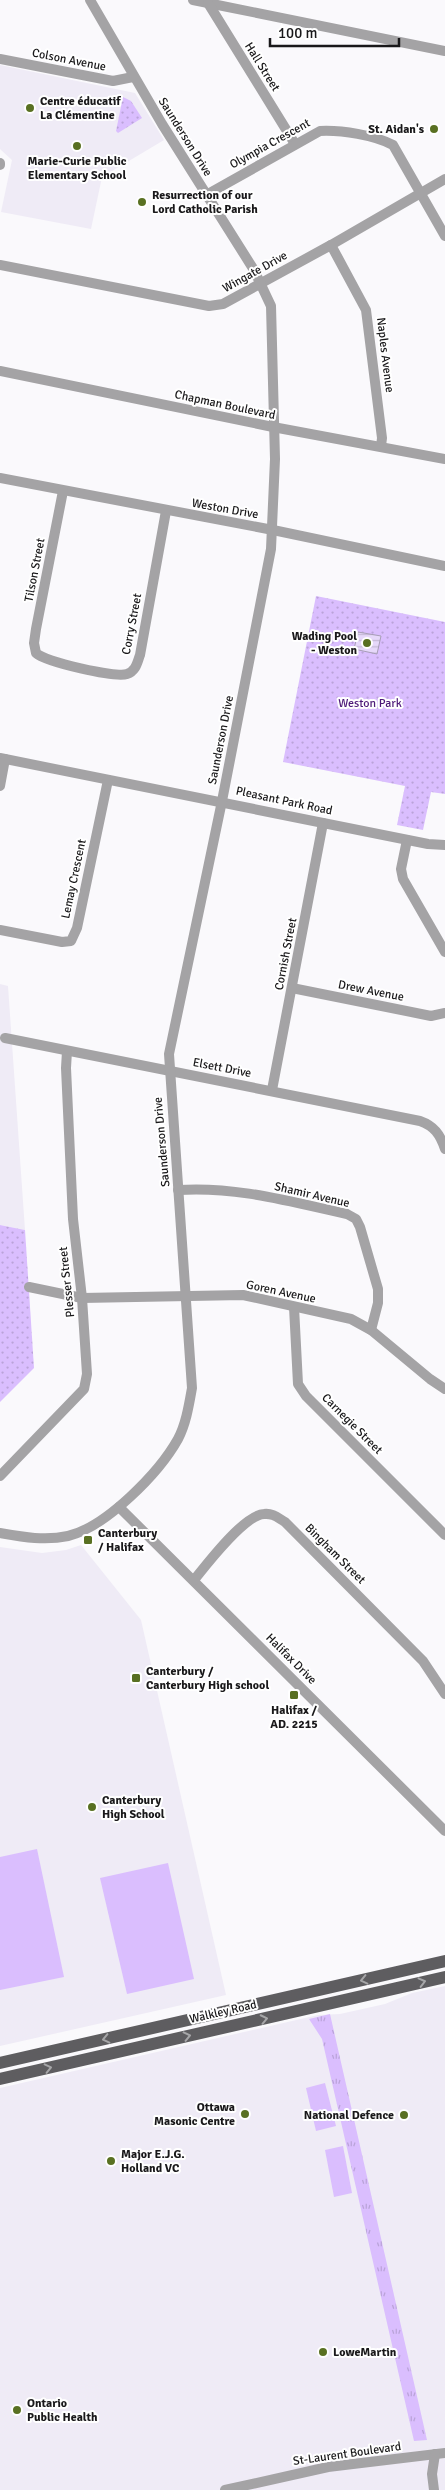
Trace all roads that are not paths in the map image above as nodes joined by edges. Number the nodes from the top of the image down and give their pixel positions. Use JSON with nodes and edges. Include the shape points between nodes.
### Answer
{"nodes":[{"id":1,"x":90,"y":0,"type":"edge"},
{"id":2,"x":193,"y":0,"type":"edge"},
{"id":3,"x":208,"y":3,"type":"junction"},
{"id":4,"x":445,"y":51,"type":"edge"},
{"id":5,"x":0,"y":59,"type":"edge"},
{"id":6,"x":134,"y":77,"type":"junction"},
{"id":7,"x":295,"y":144,"type":"junction"},
{"id":8,"x":445,"y":180,"type":"edge"},
{"id":9,"x":422,"y":192,"type":"junction"},
{"id":10,"x":206,"y":195,"type":"junction"},
{"id":11,"x":445,"y":236,"type":"edge"},
{"id":12,"x":332,"y":245,"type":"junction"},
{"id":13,"x":0,"y":265,"type":"edge"},
{"id":14,"x":260,"y":282,"type":"junction"},
{"id":15,"x":0,"y":371,"type":"edge"},
{"id":16,"x":273,"y":427,"type":"junction"},
{"id":17,"x":381,"y":446,"type":"junction"},
{"id":18,"x":445,"y":459,"type":"edge"},
{"id":19,"x":0,"y":478,"type":"edge"},
{"id":20,"x":63,"y":491,"type":"junction"},
{"id":21,"x":166,"y":511,"type":"junction"},
{"id":22,"x":272,"y":530,"type":"junction"},
{"id":23,"x":445,"y":566,"type":"edge"},
{"id":24,"x":36,"y":653,"type":"joint"},
{"id":25,"x":3,"y":758,"type":"edge"},
{"id":26,"x":108,"y":780,"type":"junction"},
{"id":27,"x":0,"y":786,"type":"edge"},
{"id":28,"x":222,"y":801,"type":"junction"},
{"id":29,"x":323,"y":823,"type":"junction"},
{"id":30,"x":407,"y":840,"type":"junction"},
{"id":31,"x":445,"y":845,"type":"edge"},
{"id":32,"x":0,"y":930,"type":"edge"},
{"id":33,"x":445,"y":952,"type":"edge"},
{"id":34,"x":292,"y":988,"type":"junction"},
{"id":35,"x":445,"y":1014,"type":"edge"},
{"id":36,"x":5,"y":1038,"type":"dead end"},
{"id":37,"x":67,"y":1051,"type":"junction"},
{"id":38,"x":169,"y":1070,"type":"junction"},
{"id":39,"x":272,"y":1090,"type":"junction"},
{"id":40,"x":445,"y":1149,"type":"edge"},
{"id":41,"x":178,"y":1190,"type":"junction"},
{"id":42,"x":29,"y":1287,"type":"dead end"},
{"id":43,"x":186,"y":1297,"type":"junction"},
{"id":44,"x":82,"y":1298,"type":"junction"},
{"id":45,"x":294,"y":1307,"type":"junction"},
{"id":46,"x":371,"y":1330,"type":"junction"},
{"id":47,"x":445,"y":1389,"type":"edge"},
{"id":48,"x":0,"y":1476,"type":"edge"},
{"id":49,"x":119,"y":1507,"type":"junction"},
{"id":50,"x":0,"y":1533,"type":"edge"},
{"id":51,"x":445,"y":1535,"type":"edge"},
{"id":52,"x":194,"y":1580,"type":"junction"},
{"id":53,"x":445,"y":1694,"type":"edge"},
{"id":54,"x":445,"y":1831,"type":"edge"},
{"id":55,"x":445,"y":1961,"type":"edge"},
{"id":56,"x":396,"y":1973,"type":"junction"},
{"id":57,"x":445,"y":1977,"type":"edge"},
{"id":58,"x":400,"y":1988,"type":"junction"},
{"id":59,"x":323,"y":1990,"type":"junction"},
{"id":60,"x":328,"y":2004,"type":"junction"},
{"id":61,"x":154,"y":2028,"type":"junction"},
{"id":62,"x":158,"y":2043,"type":"junction"},
{"id":63,"x":0,"y":2063,"type":"edge"},
{"id":64,"x":0,"y":2079,"type":"edge"},
{"id":65,"x":440,"y":2453,"type":"edge"},
{"id":66,"x":225,"y":2490,"type":"edge"},
{"id":67,"x":434,"y":2490,"type":"edge"}],
"edges":[{"from":1,"to":6,"type":"street","name":"Saunderson Drive"},
{"from":2,"to":3,"type":"street"},
{"from":3,"to":4,"type":"street"},
{"from":3,"to":7,"type":"street","name":"Hall Street"},
{"from":5,"to":6,"type":"street","name":"Colson Avenue","via":[[114,81]]},
{"from":6,"to":10,"type":"street","name":"Saunderson Drive"},
{"from":7,"to":9,"type":"street","name":"Olympia Crescent","via":[[320,131],[331,130],[385,141],[400,153]]},
{"from":7,"to":10,"type":"street","name":"Olympia Crescent"},
{"from":8,"to":9,"type":"street","name":"Wingate Drive"},
{"from":9,"to":11,"type":"street","name":"Olympia Crescent"},
{"from":9,"to":12,"type":"street","name":"Wingate Drive"},
{"from":10,"to":14,"type":"street","name":"Saunderson Drive"},
{"from":12,"to":14,"type":"street","name":"Wingate Drive"},
{"from":12,"to":17,"type":"street","name":"Naples Avenue","via":[[366,310]]},
{"from":13,"to":14,"type":"street","name":"Wingate Drive","via":[[209,306],[223,304]]},
{"from":14,"to":16,"type":"street","name":"Saunderson Drive","via":[[270,306]]},
{"from":15,"to":16,"type":"street","name":"Chapman Boulevard"},
{"from":16,"to":17,"type":"street","name":"Chapman Boulevard"},
{"from":16,"to":22,"type":"street","name":"Saunderson Drive"},
{"from":17,"to":18,"type":"street","name":"Chapman Boulevard"},
{"from":19,"to":20,"type":"street","name":"Weston Drive"},
{"from":20,"to":21,"type":"street","name":"Weston Drive"},
{"from":20,"to":24,"type":"street","name":"Tilson Street","via":[[36,629]]},
{"from":21,"to":22,"type":"street","name":"Weston Drive"},
{"from":21,"to":24,"type":"street","name":"Corry Street","via":[[136,668],[127,674],[116,674],[50,661]]},
{"from":22,"to":23,"type":"street","name":"Weston Drive"},
{"from":22,"to":28,"type":"street","name":"Saunderson Drive"},
{"from":25,"to":26,"type":"street","name":"Pleasant Park Road"},
{"from":25,"to":27,"type":"street"},
{"from":26,"to":28,"type":"street","name":"Pleasant Park Road"},
{"from":26,"to":32,"type":"street","name":"Lemay Crescent","via":[[77,928],[71,940],[62,942]]},
{"from":28,"to":29,"type":"street","name":"Pleasant Park Road"},
{"from":28,"to":38,"type":"street","name":"Saunderson Drive","via":[[169,1054]]},
{"from":29,"to":30,"type":"street","name":"Pleasant Park Road"},
{"from":29,"to":34,"type":"street","name":"Cornish Street"},
{"from":30,"to":31,"type":"street","name":"Pleasant Park Road"},
{"from":30,"to":33,"type":"street","via":[[401,869],[403,879]]},
{"from":34,"to":35,"type":"street","name":"Drew Avenue","via":[[431,1016]]},
{"from":34,"to":39,"type":"street","name":"Cornish Street"},
{"from":36,"to":37,"type":"street","name":"Elsett Drive"},
{"from":37,"to":38,"type":"street","name":"Elsett Drive"},
{"from":37,"to":44,"type":"street","name":"Plesser Street","via":[[73,1219]]},
{"from":38,"to":39,"type":"street","name":"Elsett Drive"},
{"from":38,"to":41,"type":"street","name":"Saunderson Drive"},
{"from":39,"to":40,"type":"street","name":"Elsett Drive","via":[[432,1125],[442,1138]]},
{"from":41,"to":43,"type":"street","name":"Saunderson Drive"},
{"from":41,"to":46,"type":"street","name":"Shamir Avenue","via":[[210,1188],[235,1191],[348,1214],[356,1219],[378,1290]]},
{"from":42,"to":44,"type":"street","name":"Goren Avenue"},
{"from":43,"to":44,"type":"street","name":"Goren Avenue"},
{"from":43,"to":45,"type":"street","name":"Goren Avenue","via":[[243,1295]]},
{"from":43,"to":49,"type":"street","name":"Saunderson Drive","via":[[192,1388],[188,1413],[178,1439]]},
{"from":44,"to":48,"type":"street","name":"Plesser Street","via":[[87,1374],[84,1389]]},
{"from":45,"to":46,"type":"street","name":"Goren Avenue","via":[[351,1319]]},
{"from":45,"to":51,"type":"street","name":"Carnegie Street","via":[[298,1384],[306,1396]]},
{"from":46,"to":47,"type":"street","name":"Goren Avenue"},
{"from":49,"to":50,"type":"street","name":"Saunderson Drive","via":[[91,1528],[68,1536],[37,1540]]},
{"from":49,"to":52,"type":"street","name":"Halifax Drive"},
{"from":52,"to":53,"type":"street","name":"Bingham Street","via":[[255,1516],[274,1514],[423,1661]]},
{"from":52,"to":54,"type":"street","name":"Halifax Drive"},
{"from":55,"to":56,"type":"main road","name":"Walkley Road"},
{"from":56,"to":58,"type":"main road"},
{"from":56,"to":59,"type":"main road","name":"Walkley Road","one_way":true},
{"from":58,"to":57,"type":"main road","name":"Walkley Road","one_way":true},
{"from":58,"to":60,"type":"main road","name":"Walkley Road"},
{"from":59,"to":60,"type":"main road"},
{"from":59,"to":61,"type":"main road","name":"Walkley Road"},
{"from":62,"to":60,"type":"main road","name":"Walkley Road","one_way":true},
{"from":61,"to":62,"type":"main road"},
{"from":61,"to":63,"type":"main road","name":"Walkley Road","one_way":true},
{"from":64,"to":62,"type":"main road","name":"Walkley Road","one_way":true},
{"from":65,"to":66,"type":"street","name":"St-Laurent Boulevard","via":[[328,2467]]},
{"from":65,"to":67,"type":"street","via":[[432,2474]]}]}
